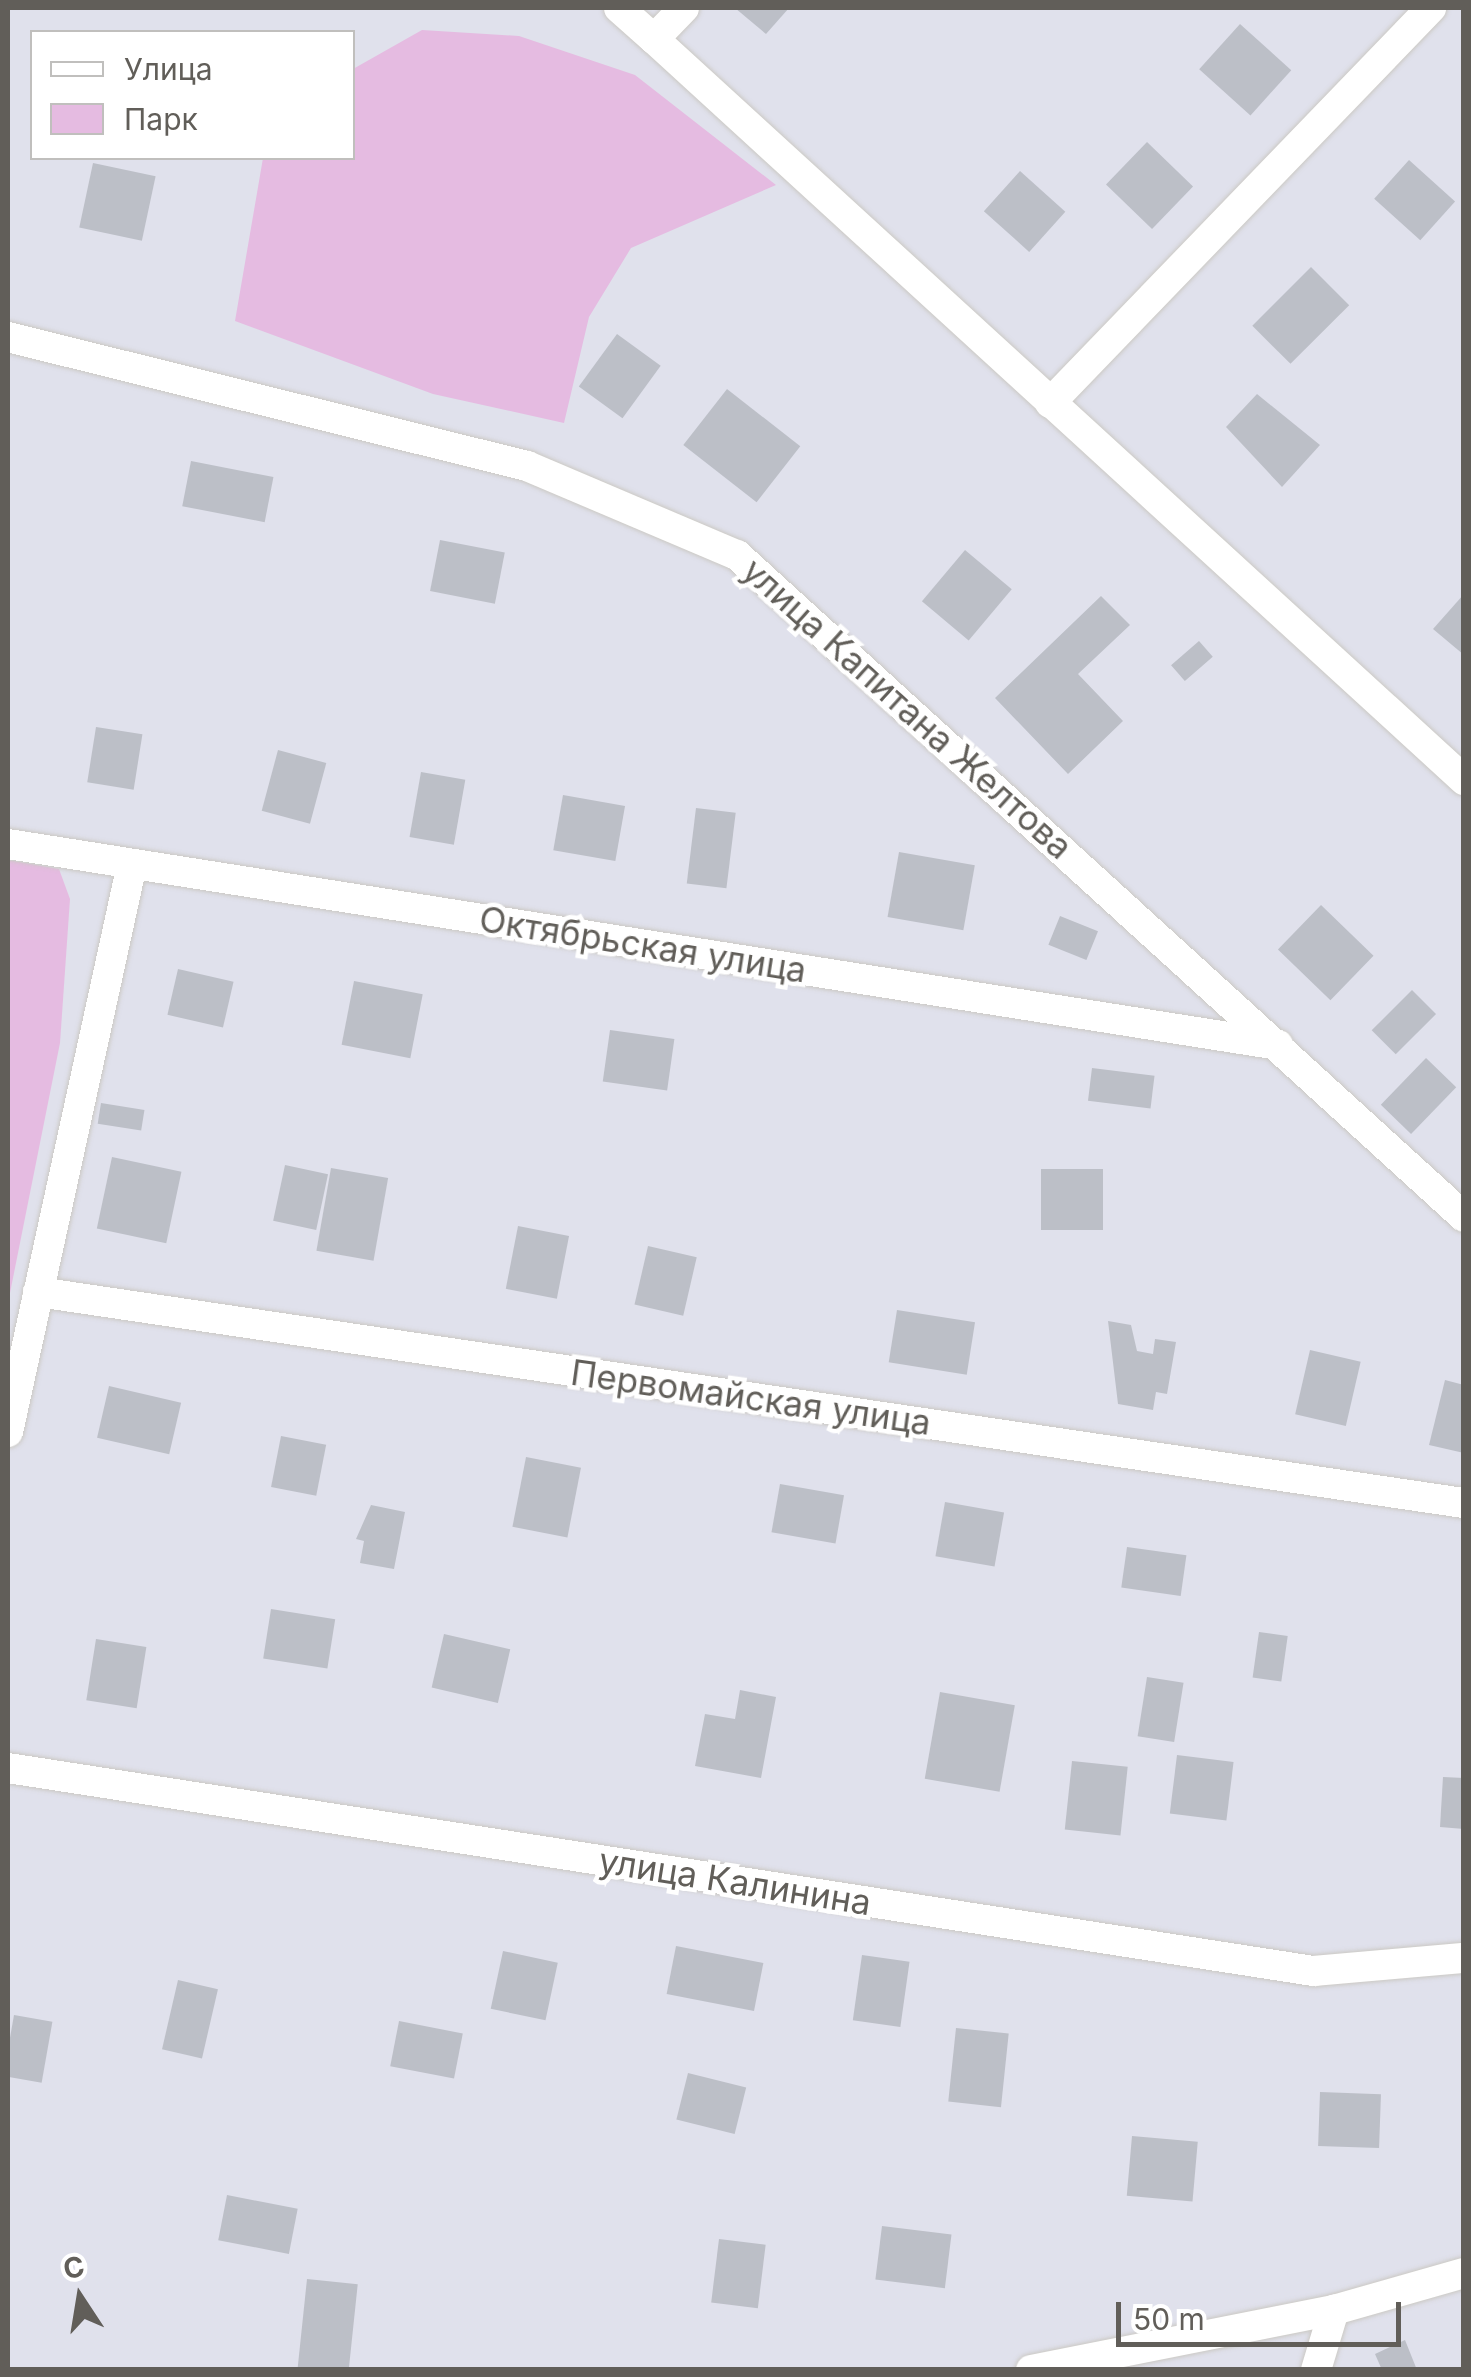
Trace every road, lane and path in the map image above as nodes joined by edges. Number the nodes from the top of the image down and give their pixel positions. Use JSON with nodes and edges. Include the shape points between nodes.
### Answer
{"nodes":[{"id":1,"x":618,"y":8,"type":"edge"},
{"id":2,"x":684,"y":8,"type":"edge"},
{"id":3,"x":1431,"y":8,"type":"edge"},
{"id":4,"x":654,"y":39,"type":"junction"},
{"id":5,"x":8,"y":338,"type":"edge"},
{"id":6,"x":1050,"y":403,"type":"junction"},
{"id":7,"x":1458,"y":764,"type":"edge"},
{"id":8,"x":8,"y":844,"type":"edge"},
{"id":9,"x":132,"y":864,"type":"junction"},
{"id":10,"x":1278,"y":1045,"type":"junction"},
{"id":11,"x":1464,"y":1217,"type":"edge"},
{"id":12,"x":38,"y":1292,"type":"junction"},
{"id":13,"x":8,"y":1432,"type":"edge"},
{"id":14,"x":1464,"y":1503,"type":"edge"},
{"id":15,"x":8,"y":1768,"type":"edge"},
{"id":16,"x":1464,"y":1958,"type":"edge"},
{"id":17,"x":1464,"y":2273,"type":"edge"},
{"id":18,"x":1334,"y":2310,"type":"junction"},
{"id":19,"x":1031,"y":2370,"type":"edge"},
{"id":20,"x":1316,"y":2370,"type":"edge"}],
"edges":[{"from":1,"to":4,"type":"street"},
{"from":2,"to":4,"type":"street"},
{"from":3,"to":6,"type":"street"},
{"from":4,"to":6,"type":"street"},
{"from":5,"to":10,"type":"street","name":"улица Капитана Желтова","via":[[527,466],[737,555]]},
{"from":6,"to":7,"type":"street"},
{"from":8,"to":9,"type":"street","name":"Октябрьская улица"},
{"from":9,"to":10,"type":"street","name":"Октябрьская улица"},
{"from":9,"to":12,"type":"street"},
{"from":10,"to":11,"type":"street","name":"улица Капитана Желтова"},
{"from":12,"to":13,"type":"street"},
{"from":12,"to":14,"type":"street","name":"Первомайская улица"},
{"from":15,"to":16,"type":"street","name":"улица Калинина","via":[[1314,1971]]},
{"from":17,"to":18,"type":"street"},
{"from":18,"to":19,"type":"street"},
{"from":18,"to":20,"type":"street"}]}
